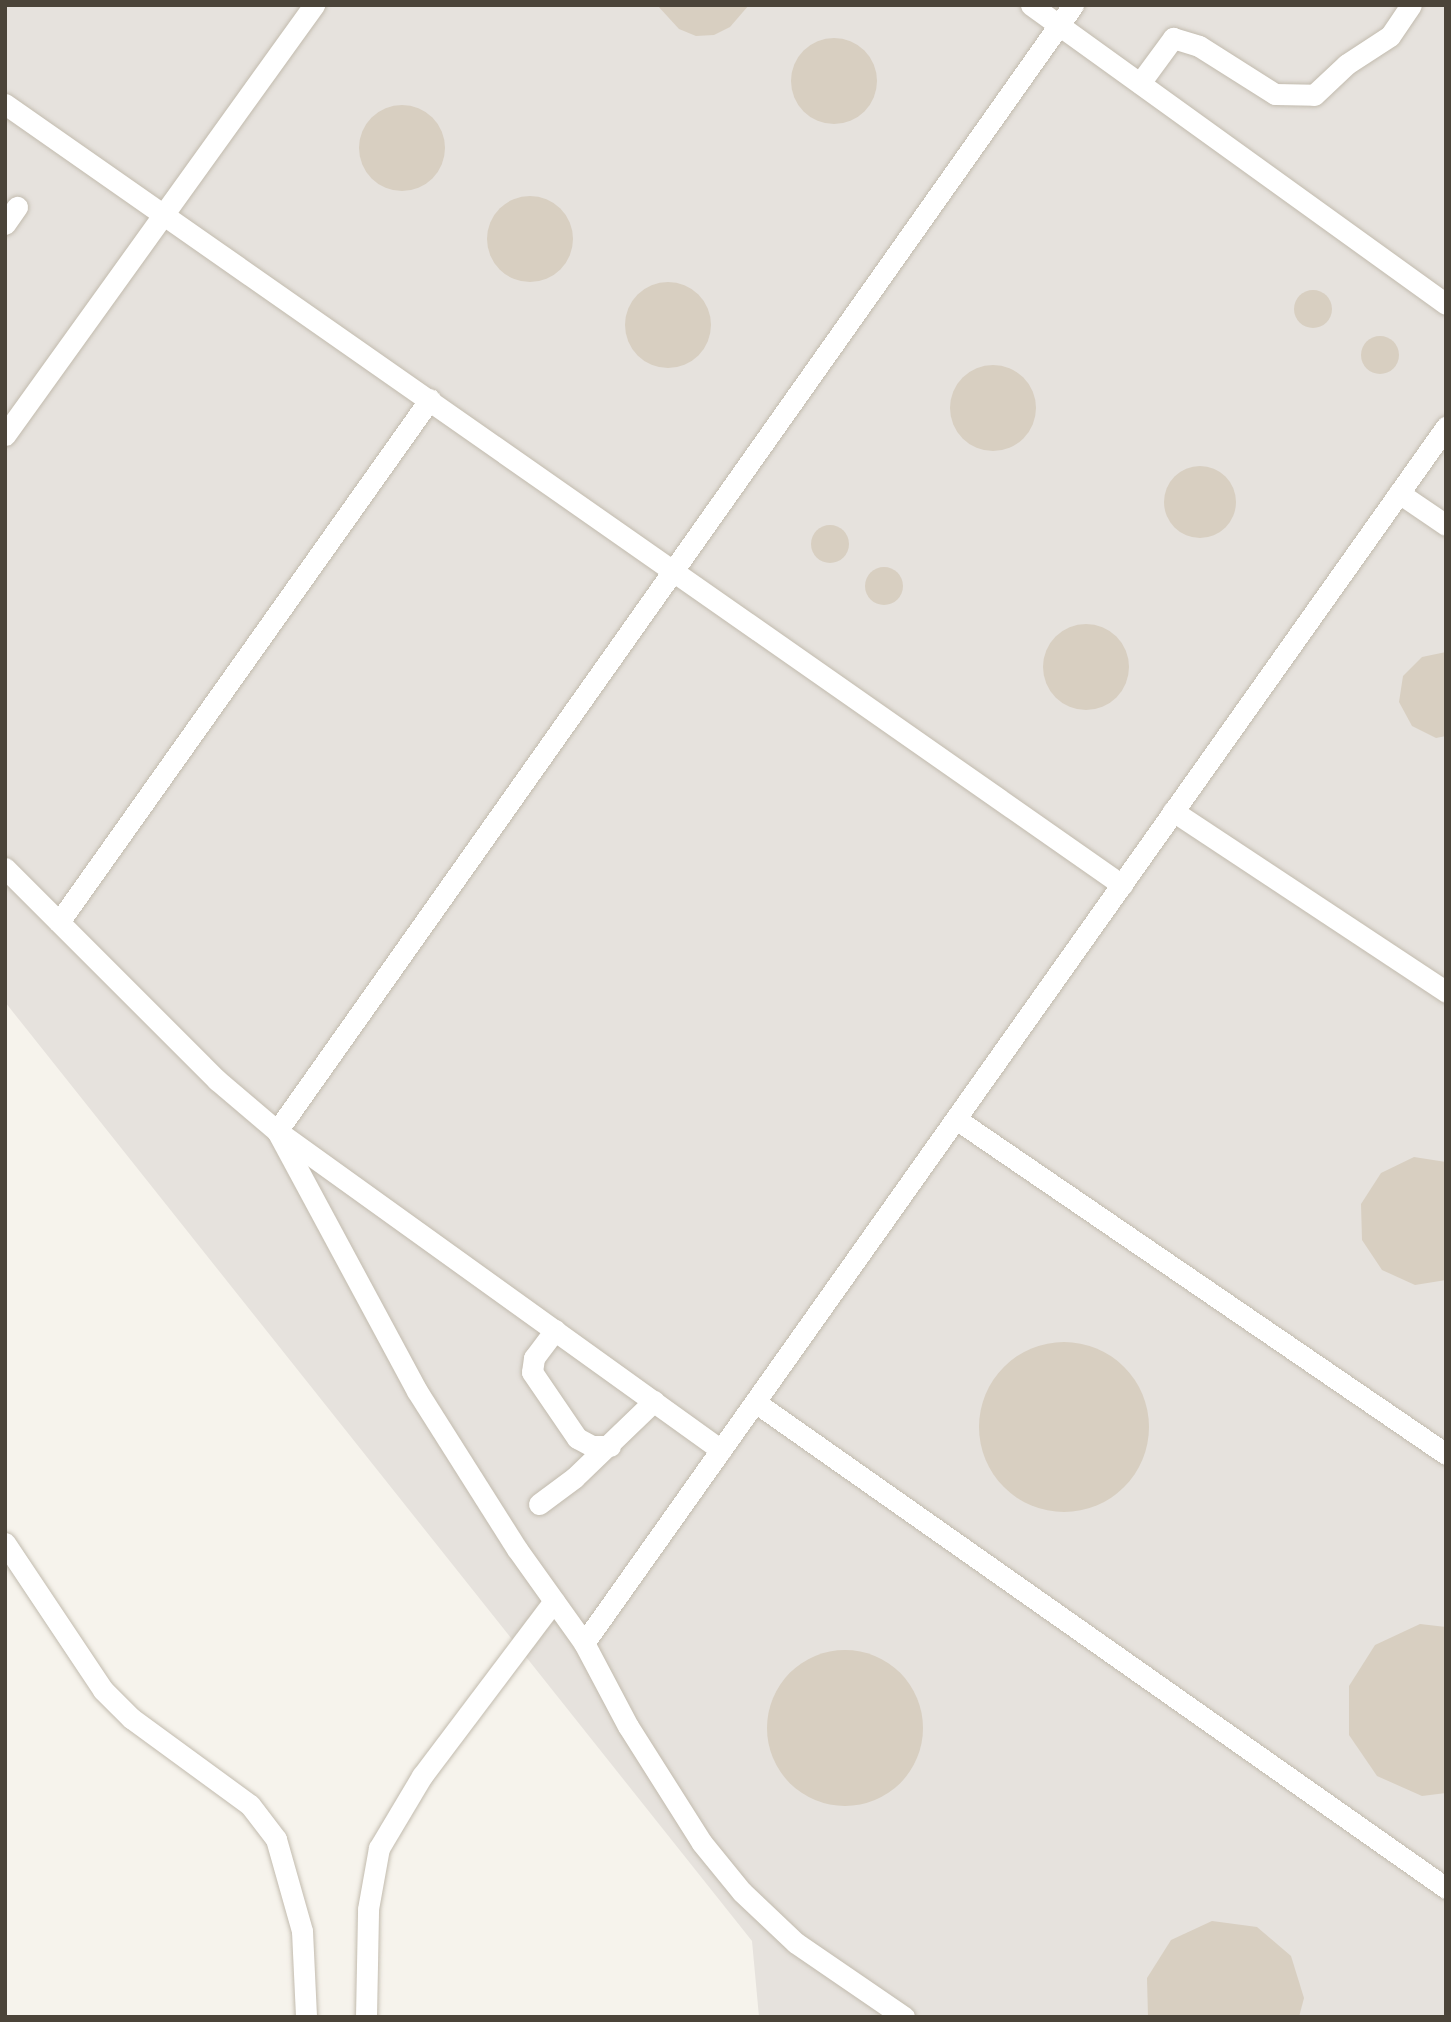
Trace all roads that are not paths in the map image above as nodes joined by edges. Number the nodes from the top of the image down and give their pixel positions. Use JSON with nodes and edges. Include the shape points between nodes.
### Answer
{"nodes":[{"id":1,"x":314,"y":5,"type":"edge"},
{"id":2,"x":1031,"y":5,"type":"edge"},
{"id":3,"x":1073,"y":5,"type":"edge"},
{"id":4,"x":1411,"y":5,"type":"edge"},
{"id":5,"x":1059,"y":25,"type":"junction"},
{"id":6,"x":1140,"y":83,"type":"junction"},
{"id":7,"x":5,"y":104,"type":"edge"},
{"id":8,"x":164,"y":214,"type":"junction"},
{"id":9,"x":1446,"y":304,"type":"edge"},
{"id":10,"x":430,"y":399,"type":"junction"},
{"id":11,"x":1446,"y":426,"type":"edge"},
{"id":12,"x":5,"y":435,"type":"edge"},
{"id":13,"x":1399,"y":493,"type":"junction"},
{"id":14,"x":1446,"y":526,"type":"edge"},
{"id":15,"x":675,"y":568,"type":"junction"},
{"id":16,"x":1173,"y":811,"type":"junction"},
{"id":17,"x":5,"y":868,"type":"edge"},
{"id":18,"x":1122,"y":885,"type":"junction"},
{"id":19,"x":58,"y":922,"type":"junction"},
{"id":20,"x":1446,"y":992,"type":"edge"},
{"id":21,"x":956,"y":1119,"type":"junction"},
{"id":22,"x":277,"y":1131,"type":"junction"},
{"id":23,"x":555,"y":1330,"type":"junction"},
{"id":24,"x":654,"y":1401,"type":"junction"},
{"id":25,"x":755,"y":1402,"type":"junction"},
{"id":26,"x":610,"y":1446,"type":"junction"},
{"id":27,"x":722,"y":1450,"type":"junction"},
{"id":28,"x":1446,"y":1454,"type":"edge"},
{"id":29,"x":539,"y":1504,"type":"dead end"},
{"id":30,"x":5,"y":1543,"type":"edge"},
{"id":31,"x":554,"y":1601,"type":"junction"},
{"id":32,"x":584,"y":1643,"type":"junction"},
{"id":33,"x":1446,"y":1888,"type":"edge"},
{"id":34,"x":306,"y":2017,"type":"edge"},
{"id":35,"x":366,"y":2017,"type":"edge"},
{"id":36,"x":904,"y":2017,"type":"edge"}],
"edges":[{"from":1,"to":8,"type":"street"},
{"from":2,"to":5,"type":"street"},
{"from":3,"to":5,"type":"street"},
{"from":4,"to":6,"type":"street","via":[[1390,36],[1347,64],[1314,95],[1275,94],[1199,46],[1173,38]]},
{"from":5,"to":6,"type":"street"},
{"from":5,"to":15,"type":"street"},
{"from":6,"to":9,"type":"street"},
{"from":7,"to":8,"type":"street"},
{"from":8,"to":10,"type":"street"},
{"from":8,"to":12,"type":"street"},
{"from":10,"to":15,"type":"street"},
{"from":10,"to":19,"type":"street"},
{"from":11,"to":13,"type":"street"},
{"from":13,"to":14,"type":"street"},
{"from":13,"to":16,"type":"street"},
{"from":15,"to":18,"type":"street"},
{"from":15,"to":22,"type":"street"},
{"from":16,"to":18,"type":"street"},
{"from":16,"to":20,"type":"street"},
{"from":17,"to":19,"type":"street"},
{"from":18,"to":21,"type":"street"},
{"from":19,"to":22,"type":"street","via":[[217,1080]]},
{"from":21,"to":25,"type":"street"},
{"from":21,"to":28,"type":"street"},
{"from":22,"to":23,"type":"street"},
{"from":22,"to":31,"type":"street","via":[[417,1391]]},
{"from":23,"to":24,"type":"street"},
{"from":23,"to":26,"type":"street","via":[[534,1358],[532,1372],[577,1438],[592,1446]]},
{"from":24,"to":26,"type":"street"},
{"from":24,"to":27,"type":"street"},
{"from":25,"to":27,"type":"street"},
{"from":25,"to":33,"type":"street"},
{"from":26,"to":29,"type":"street"},
{"from":27,"to":32,"type":"street"},
{"from":30,"to":34,"type":"street","via":[[103,1690],[131,1718],[250,1805],[275,1839],[302,1931]]},
{"from":31,"to":32,"type":"street"},
{"from":31,"to":35,"type":"street","via":[[422,1776],[379,1848],[368,1909]]},
{"from":32,"to":36,"type":"street","via":[[628,1726],[702,1843],[742,1892],[796,1942]]}]}
